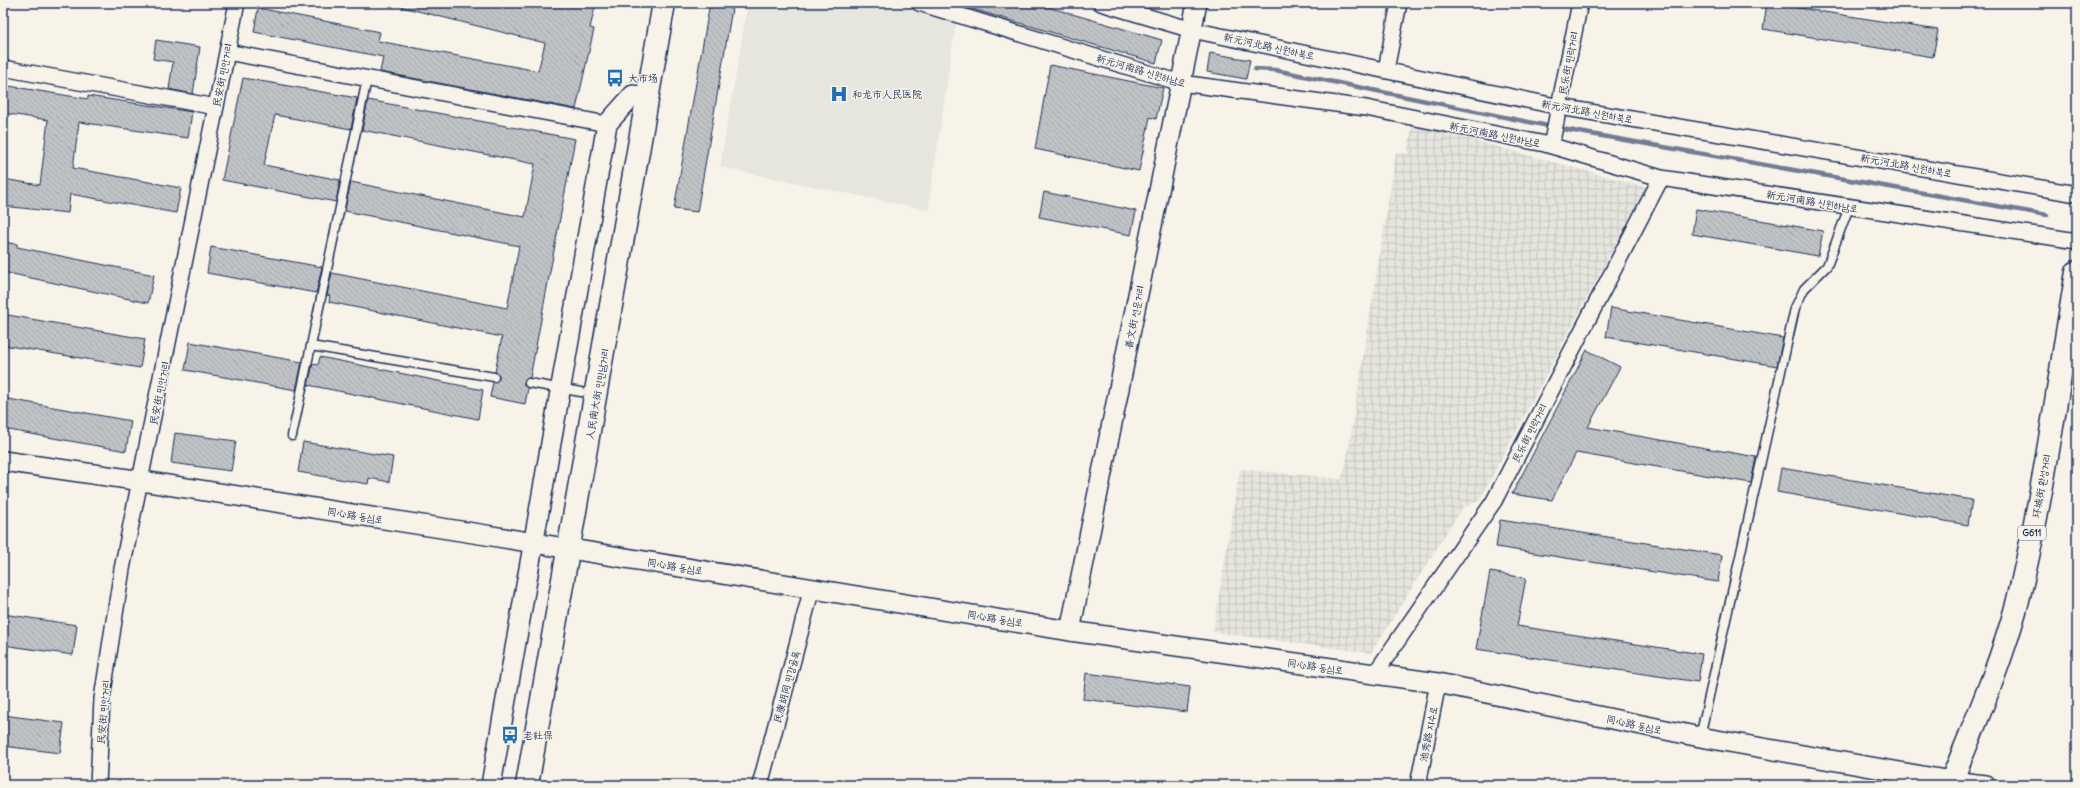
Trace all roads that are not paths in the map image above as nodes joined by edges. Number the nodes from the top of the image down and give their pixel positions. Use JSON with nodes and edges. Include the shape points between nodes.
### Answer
{"nodes":[{"id":1,"x":237,"y":3,"type":"edge"},
{"id":2,"x":649,"y":3,"type":"edge"},
{"id":3,"x":664,"y":3,"type":"edge"},
{"id":4,"x":919,"y":3,"type":"edge"},
{"id":5,"x":1101,"y":3,"type":"edge"},
{"id":6,"x":1197,"y":3,"type":"edge"},
{"id":7,"x":1399,"y":3,"type":"edge"},
{"id":8,"x":1580,"y":3,"type":"edge"},
{"id":9,"x":1192,"y":30,"type":"junction"},
{"id":10,"x":227,"y":52,"type":"junction"},
{"id":11,"x":3,"y":68,"type":"edge"},
{"id":12,"x":1386,"y":70,"type":"junction"},
{"id":13,"x":367,"y":79,"type":"junction"},
{"id":14,"x":1181,"y":83,"type":"junction"},
{"id":15,"x":633,"y":95,"type":"junction"},
{"id":16,"x":216,"y":107,"type":"junction"},
{"id":17,"x":1559,"y":112,"type":"junction"},
{"id":18,"x":607,"y":124,"type":"junction"},
{"id":19,"x":1552,"y":141,"type":"junction"},
{"id":20,"x":1662,"y":178,"type":"junction"},
{"id":21,"x":2077,"y":194,"type":"edge"},
{"id":22,"x":1849,"y":207,"type":"junction"},
{"id":23,"x":2077,"y":241,"type":"edge"},
{"id":24,"x":2077,"y":272,"type":"edge"},
{"id":25,"x":311,"y":346,"type":"junction"},
{"id":26,"x":494,"y":377,"type":"dead end"},
{"id":27,"x":529,"y":383,"type":"dead end"},
{"id":28,"x":571,"y":390,"type":"junction"},
{"id":29,"x":292,"y":436,"type":"dead end"},
{"id":30,"x":3,"y":461,"type":"edge"},
{"id":31,"x":142,"y":481,"type":"junction"},
{"id":32,"x":534,"y":543,"type":"junction"},
{"id":33,"x":562,"y":548,"type":"junction"},
{"id":34,"x":812,"y":588,"type":"junction"},
{"id":35,"x":1070,"y":631,"type":"junction"},
{"id":36,"x":1374,"y":675,"type":"junction"},
{"id":37,"x":1438,"y":683,"type":"junction"},
{"id":38,"x":1700,"y":737,"type":"junction"},
{"id":39,"x":1950,"y":783,"type":"edge"},
{"id":40,"x":98,"y":785,"type":"edge"},
{"id":41,"x":491,"y":785,"type":"edge"},
{"id":42,"x":513,"y":785,"type":"edge"},
{"id":43,"x":527,"y":785,"type":"edge"},
{"id":44,"x":760,"y":785,"type":"edge"},
{"id":45,"x":1418,"y":785,"type":"edge"},
{"id":46,"x":1985,"y":785,"type":"edge"}],
"edges":[{"from":1,"to":10,"type":"street","name":"民安街 민안거리"},
{"from":2,"to":15,"type":"main road","name":"人民南大街 인민남거리"},
{"from":3,"to":33,"type":"main road","name":"人民南大街 인민남거리"},
{"from":4,"to":14,"type":"street","name":"新元河南路 신원하남로"},
{"from":5,"to":9,"type":"street","name":"新元河北路 신원하북로"},
{"from":6,"to":9,"type":"street","name":"善文街 선문거리"},
{"from":7,"to":12,"type":"street"},
{"from":8,"to":17,"type":"street","name":"民乐街 민락거리"},
{"from":9,"to":12,"type":"street","name":"新元河北路 신원하북로"},
{"from":9,"to":14,"type":"street","name":"善文街 선문거리"},
{"from":10,"to":13,"type":"street"},
{"from":10,"to":16,"type":"street","name":"民安街 민안거리"},
{"from":11,"to":16,"type":"street"},
{"from":12,"to":17,"type":"street","name":"新元河北路 신원하북로"},
{"from":13,"to":18,"type":"street"},
{"from":13,"to":25,"type":"lane"},
{"from":14,"to":19,"type":"street","name":"新元河南路 신원하남로","via":[[1366,108]]},
{"from":14,"to":35,"type":"street","name":"善文街 선문거리"},
{"from":15,"to":18,"type":"street"},
{"from":15,"to":28,"type":"main road","name":"人民南大街 인민남거리"},
{"from":16,"to":31,"type":"street","name":"民安街 민안거리"},
{"from":17,"to":19,"type":"street","name":"民乐街 민락거리"},
{"from":17,"to":21,"type":"street","name":"新元河北路 신원하북로"},
{"from":18,"to":28,"type":"street","name":"人民南大街 인민남거리"},
{"from":19,"to":20,"type":"street","name":"新元河南路 신원하남로"},
{"from":20,"to":22,"type":"street","name":"新元河南路 신원하남로"},
{"from":20,"to":36,"type":"street","name":"民乐街 민락거리","via":[[1494,501]]},
{"from":22,"to":23,"type":"street","name":"新元河南路 신원하남로"},
{"from":22,"to":38,"type":"lane","via":[[1827,266],[1804,289],[1795,308]]},
{"from":24,"to":39,"type":"main road","name":"环城街 환성거리","number":"G611","via":[[2036,517],[2016,605],[1994,679]]},
{"from":25,"to":26,"type":"lane"},
{"from":25,"to":29,"type":"lane"},
{"from":27,"to":28,"type":"lane"},
{"from":28,"to":32,"type":"street","name":"人民南大街 인민남거리"},
{"from":28,"to":33,"type":"main road","name":"人民南大街 인민남거리"},
{"from":30,"to":31,"type":"street","name":"同心路 동심로"},
{"from":31,"to":32,"type":"street","name":"同心路 동심로"},
{"from":31,"to":40,"type":"street","name":"民安街 민안거리","via":[[122,569],[102,699]]},
{"from":32,"to":33,"type":"street","name":"同心路 동심로"},
{"from":32,"to":41,"type":"street","name":"人民南大街 인민남거리"},
{"from":33,"to":34,"type":"street","name":"同心路 동심로"},
{"from":33,"to":42,"type":"main road","name":"人民南大街 인민남거리"},
{"from":33,"to":43,"type":"main road","name":"人民南大街 인민남거리"},
{"from":34,"to":35,"type":"street","name":"同心路 동심로"},
{"from":34,"to":44,"type":"street","name":"民康胡同 민강골목"},
{"from":35,"to":36,"type":"street","name":"同心路 동심로"},
{"from":36,"to":37,"type":"street","name":"同心路 동심로"},
{"from":37,"to":38,"type":"street","name":"同心路 동심로"},
{"from":37,"to":45,"type":"street","name":"池秀路 지수로"},
{"from":38,"to":39,"type":"street","name":"同心路 동심로"},
{"from":39,"to":46,"type":"street","name":"同心路 동심로"}]}
